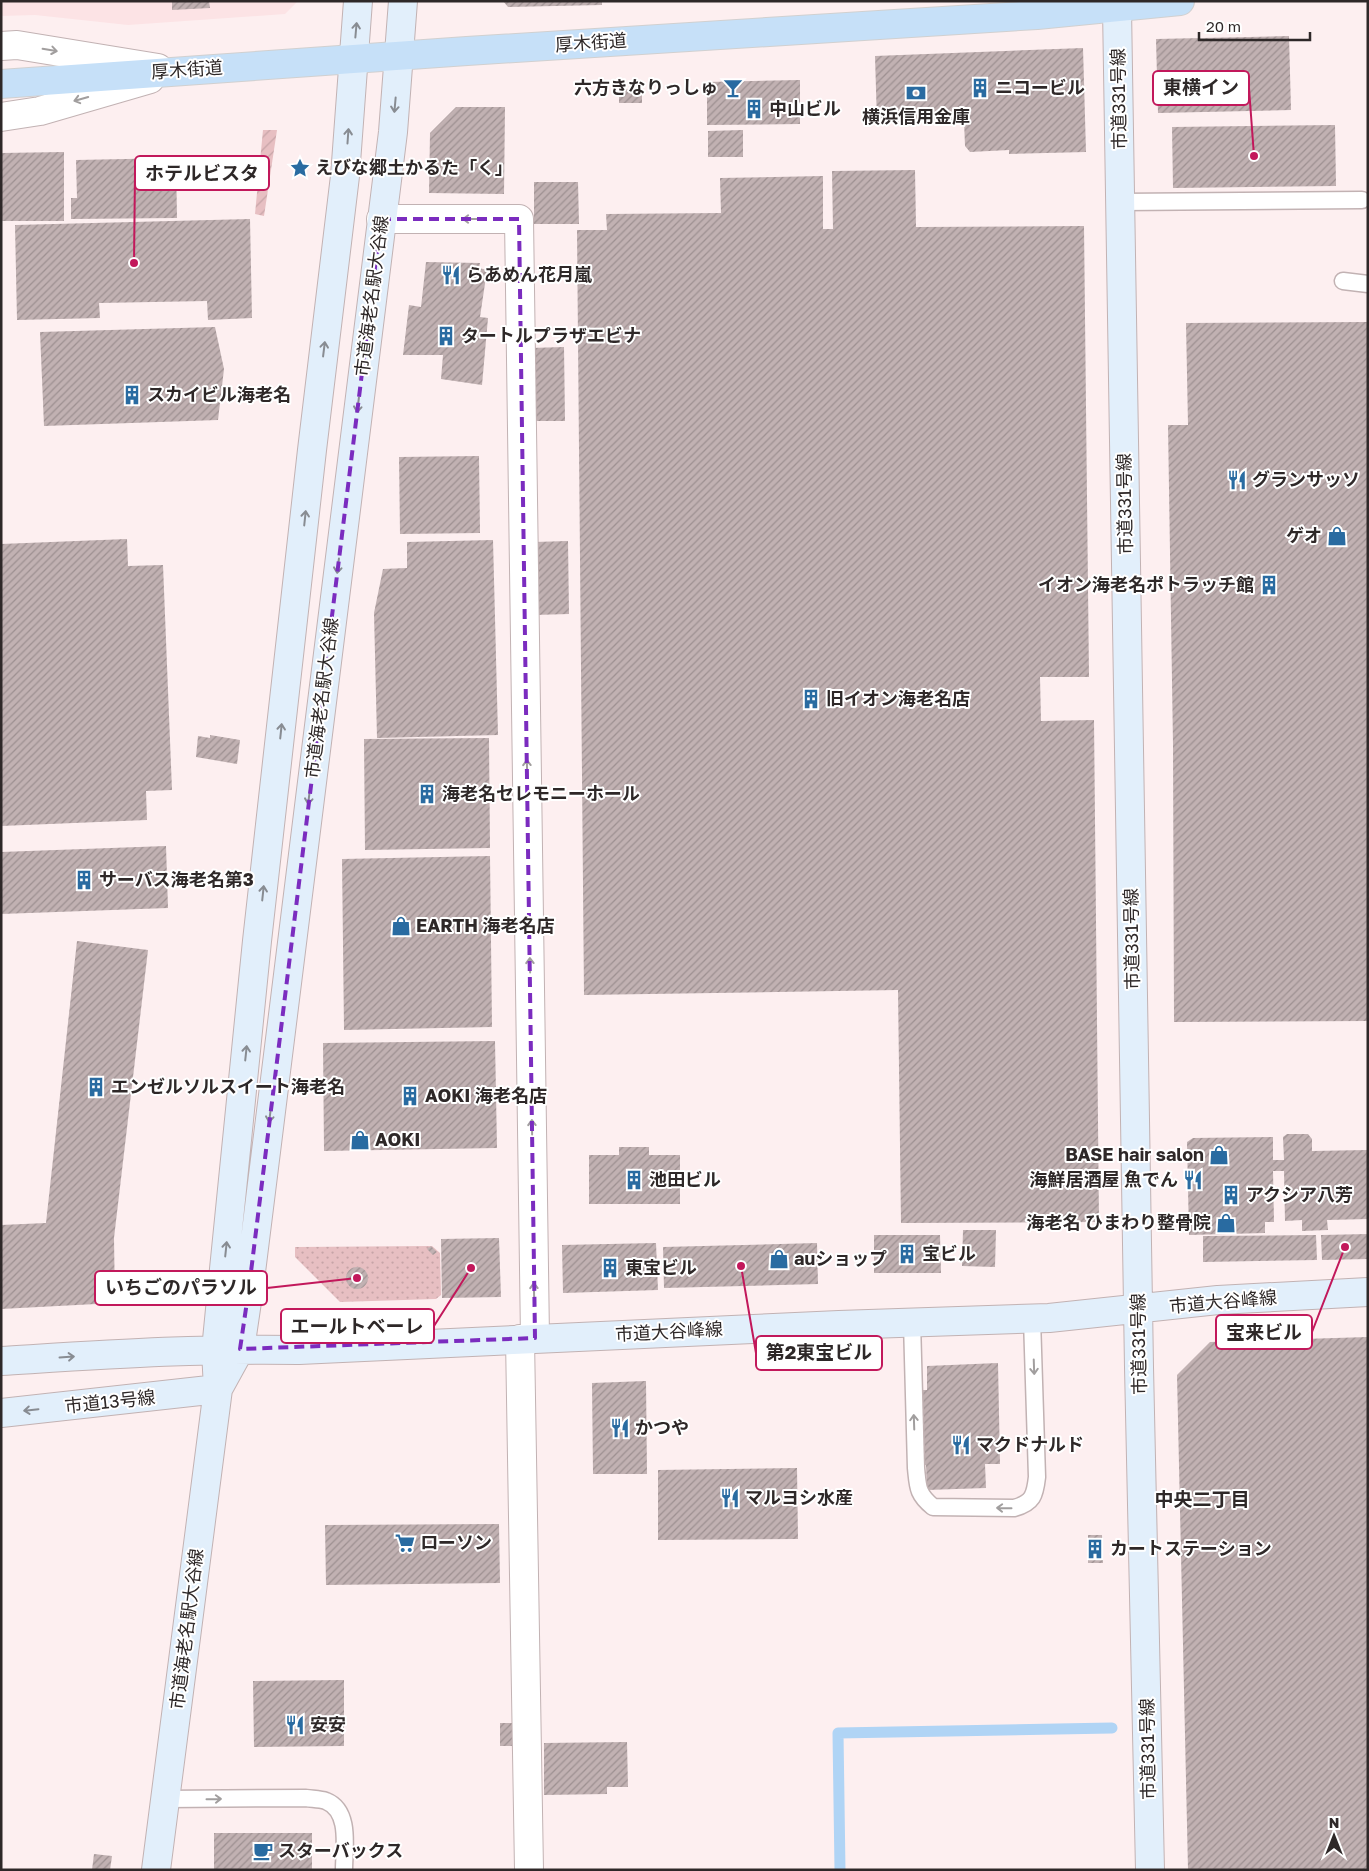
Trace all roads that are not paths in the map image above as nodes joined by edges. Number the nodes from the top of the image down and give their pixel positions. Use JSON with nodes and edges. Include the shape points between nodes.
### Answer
{"nodes":[{"id":1,"x":358,"y":1,"type":"edge"},
{"id":2,"x":403,"y":1,"type":"edge"},
{"id":3,"x":1180,"y":1,"type":"edge"},
{"id":4,"x":1124,"y":5,"type":"edge"},
{"id":5,"x":1,"y":46,"type":"edge"},
{"id":6,"x":399,"y":56,"type":"junction"},
{"id":7,"x":354,"y":60,"type":"junction"},
{"id":8,"x":178,"y":71,"type":"junction"},
{"id":9,"x":1,"y":84,"type":"edge"},
{"id":10,"x":1,"y":117,"type":"edge"},
{"id":11,"x":1362,"y":200,"type":"dead end"},
{"id":12,"x":1121,"y":202,"type":"junction"},
{"id":13,"x":381,"y":219,"type":"junction"},
{"id":14,"x":1343,"y":282,"type":"dead end"},
{"id":15,"x":1368,"y":284,"type":"edge"},
{"id":16,"x":1368,"y":1292,"type":"edge"},
{"id":17,"x":1139,"y":1309,"type":"junction"},
{"id":18,"x":1032,"y":1319,"type":"junction"},
{"id":19,"x":912,"y":1322,"type":"junction"},
{"id":20,"x":527,"y":1339,"type":"junction"},
{"id":21,"x":228,"y":1350,"type":"junction"},
{"id":22,"x":1,"y":1361,"type":"edge"},
{"id":23,"x":218,"y":1389,"type":"junction"},
{"id":24,"x":1,"y":1413,"type":"edge"},
{"id":25,"x":165,"y":1799,"type":"junction"},
{"id":26,"x":156,"y":1870,"type":"edge"},
{"id":27,"x":344,"y":1870,"type":"edge"},
{"id":28,"x":529,"y":1870,"type":"edge"},
{"id":29,"x":1150,"y":1870,"type":"edge"}],
"edges":[{"from":7,"to":1,"type":"street","name":"市道海老名駅大谷線","one_way":true},
{"from":2,"to":6,"type":"street","name":"市道海老名駅大谷線"},
{"from":3,"to":4,"type":"main road","name":"厚木街道"},
{"from":4,"to":6,"type":"main road","name":"厚木街道","via":[[1037,15]]},
{"from":4,"to":12,"type":"street","name":"市道331号線"},
{"from":5,"to":8,"type":"street","one_way":true,"via":[[17,45]]},
{"from":6,"to":7,"type":"main road","name":"厚木街道"},
{"from":6,"to":13,"type":"street","name":"市道海老名駅大谷線","one_way":true},
{"from":7,"to":8,"type":"main road","name":"厚木街道"},
{"from":21,"to":7,"type":"street","name":"市道海老名駅大谷線","one_way":true,"via":[[257,941],[345,176]]},
{"from":8,"to":9,"type":"main road","name":"厚木街道"},
{"from":8,"to":10,"type":"street","one_way":true,"via":[[40,111]]},
{"from":11,"to":12,"type":"lane"},
{"from":12,"to":17,"type":"street","name":"市道331号線"},
{"from":20,"to":13,"type":"street","one_way":true,"via":[[519,219]]},
{"from":13,"to":21,"type":"street","name":"市道海老名駅大谷線","one_way":true,"via":[[249,1288]]},
{"from":14,"to":15,"type":"lane"},
{"from":16,"to":17,"type":"street","name":"市道大谷峰線","via":[[1218,1300]]},
{"from":17,"to":18,"type":"street","name":"市道大谷峰線"},
{"from":17,"to":29,"type":"street","name":"市道331号線"},
{"from":18,"to":19,"type":"street","name":"市道大谷峰線"},
{"from":18,"to":19,"type":"lane","one_way":true,"via":[[1037,1477],[1031,1500],[1014,1508],[933,1507],[918,1491]]},
{"from":19,"to":20,"type":"street","name":"市道大谷峰線"},
{"from":20,"to":21,"type":"street","name":"市道大谷峰線","via":[[299,1350]]},
{"from":20,"to":28,"type":"street"},
{"from":22,"to":21,"type":"street","one_way":true},
{"from":21,"to":23,"type":"street","name":"市道海老名駅大谷線"},
{"from":23,"to":24,"type":"street","name":"市道13号線","one_way":true},
{"from":23,"to":25,"type":"street","name":"市道海老名駅大谷線"},
{"from":25,"to":26,"type":"street","name":"市道海老名駅大谷線"},
{"from":25,"to":27,"type":"lane","one_way":true,"via":[[306,1798],[325,1801],[337,1810],[342,1819]]}]}
